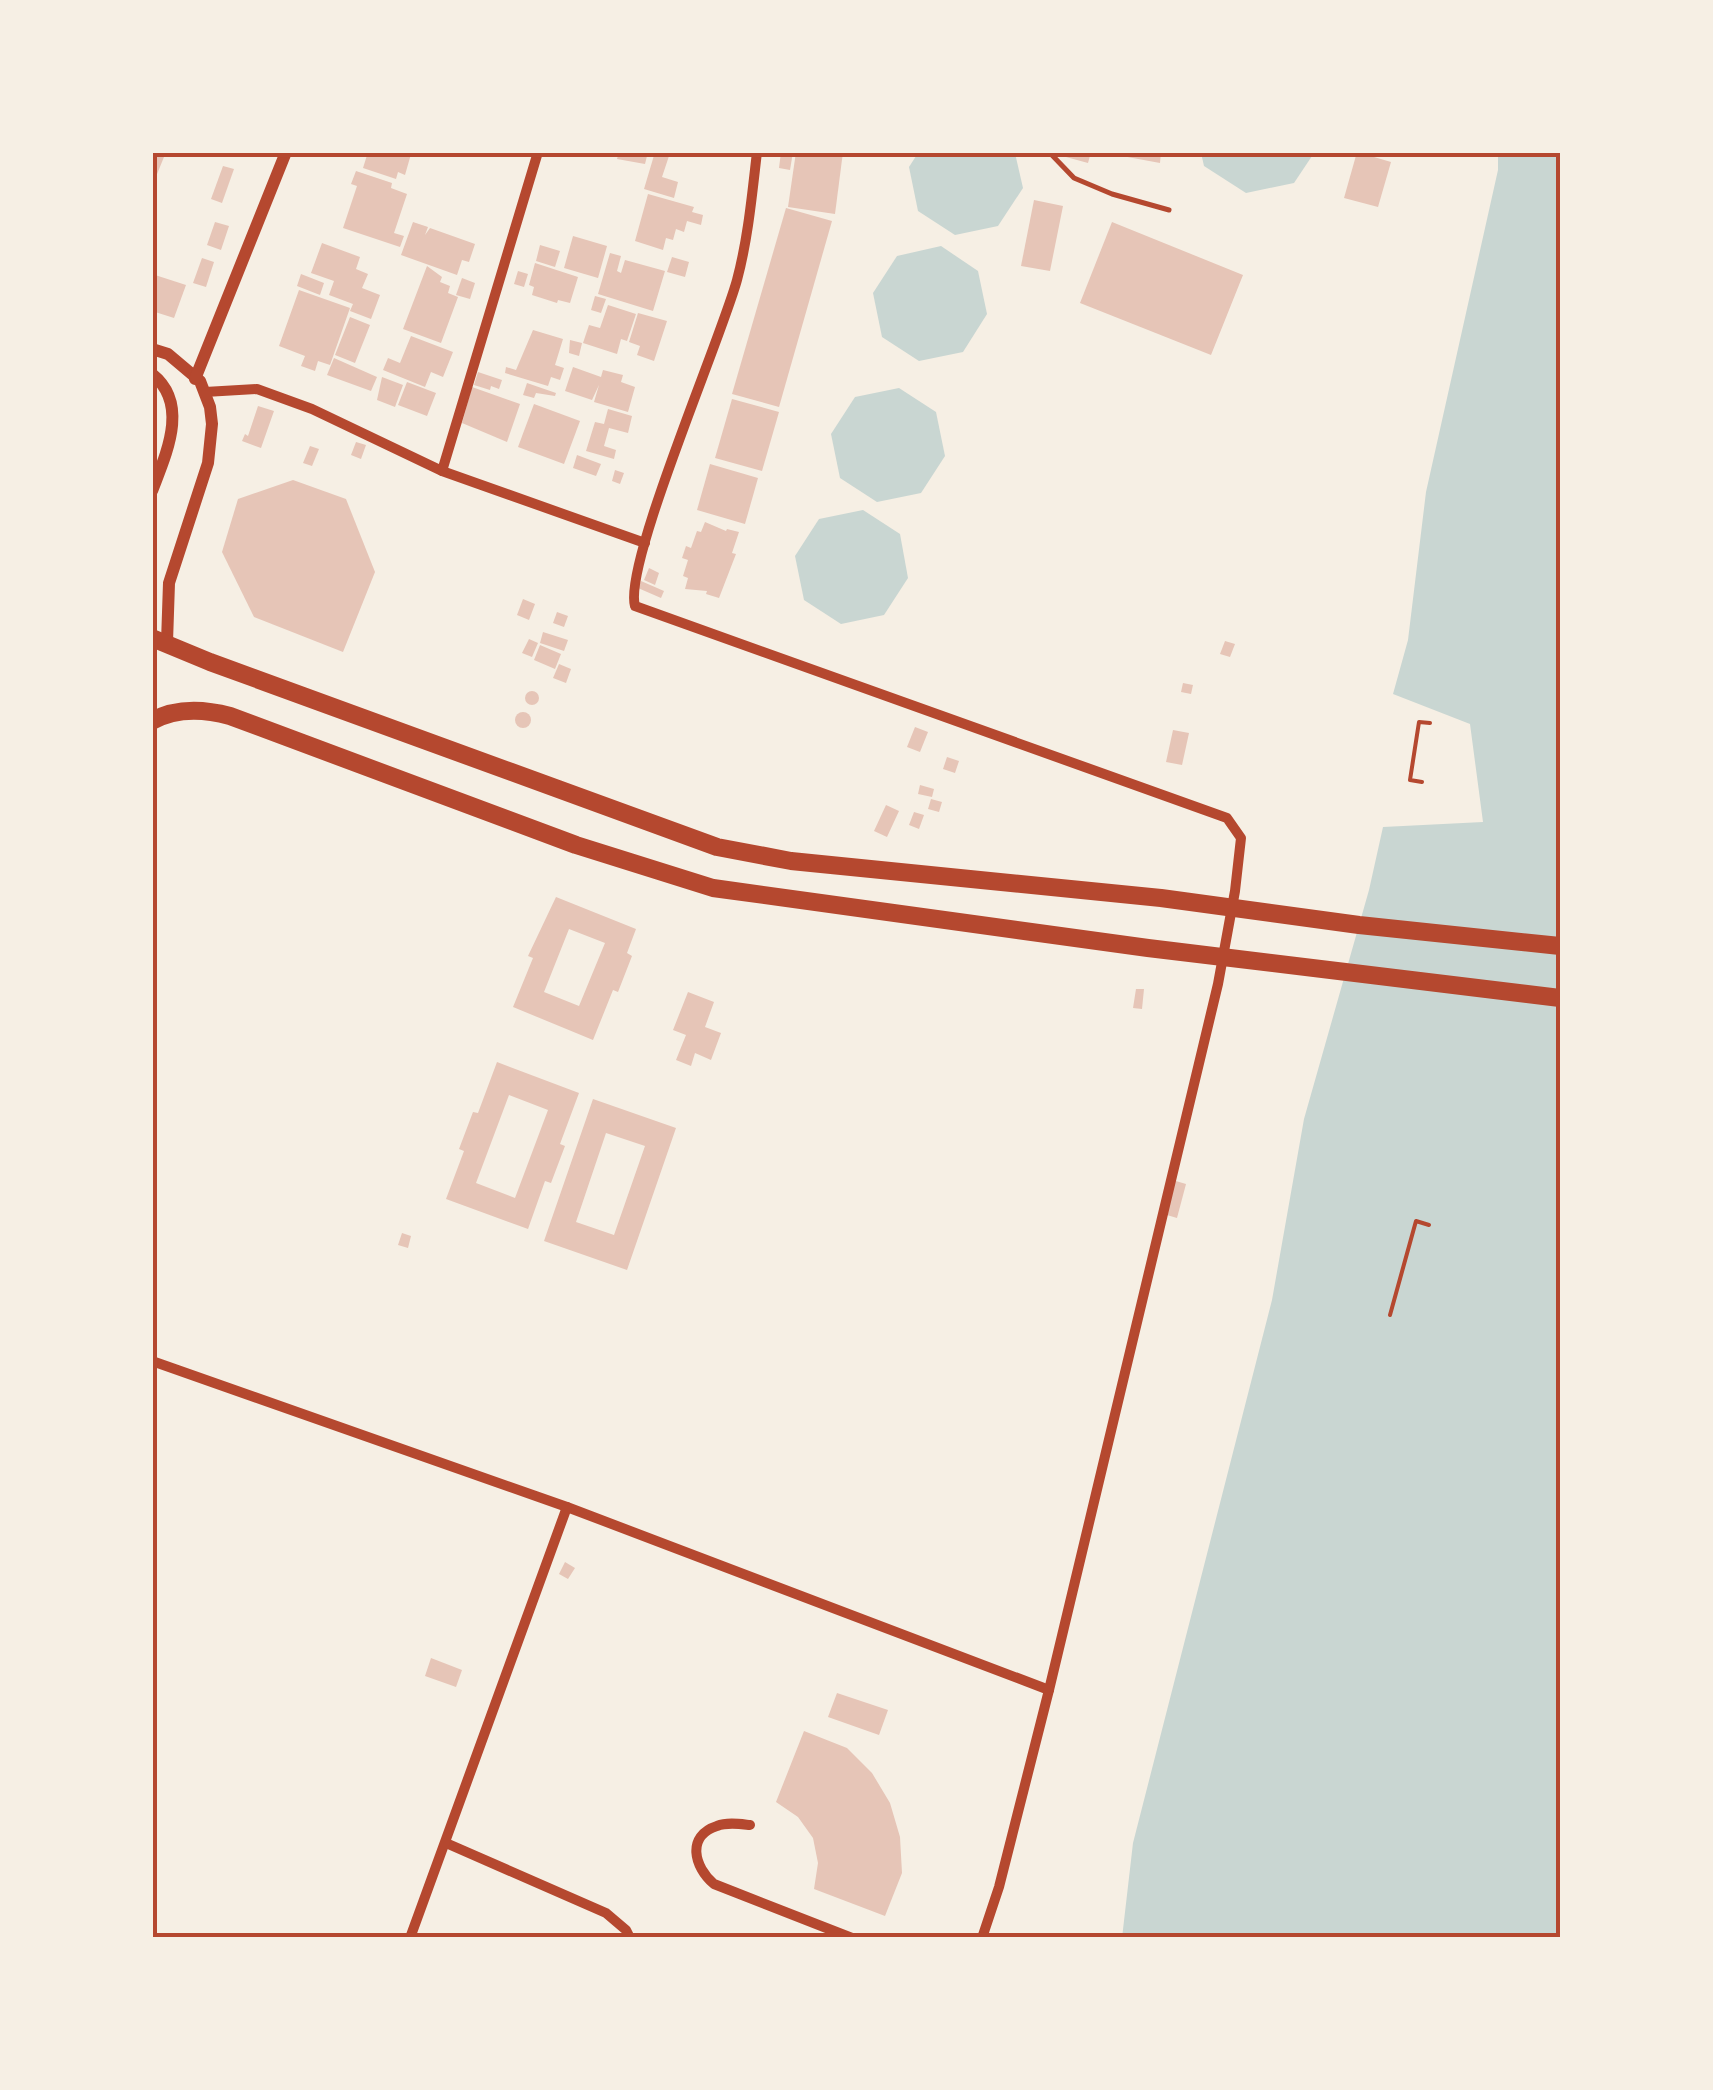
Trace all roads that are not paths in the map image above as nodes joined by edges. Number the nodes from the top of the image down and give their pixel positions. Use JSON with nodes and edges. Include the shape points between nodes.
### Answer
{"nodes":[{"id":1,"x":286,"y":152,"type":"edge"},
{"id":2,"x":538,"y":152,"type":"edge"},
{"id":3,"x":757,"y":152,"type":"edge"},
{"id":4,"x":1049,"y":152,"type":"edge"},
{"id":5,"x":1169,"y":210,"type":"dead end"},
{"id":6,"x":152,"y":350,"type":"edge"},
{"id":7,"x":152,"y":374,"type":"edge"},
{"id":8,"x":194,"y":379,"type":"junction"},
{"id":9,"x":205,"y":392,"type":"junction"},
{"id":10,"x":442,"y":471,"type":"junction"},
{"id":11,"x":152,"y":491,"type":"edge"},
{"id":12,"x":645,"y":542,"type":"junction"},
{"id":13,"x":160,"y":640,"type":"edge"},
{"id":14,"x":152,"y":721,"type":"edge"},
{"id":15,"x":1560,"y":946,"type":"edge"},
{"id":16,"x":1560,"y":998,"type":"edge"},
{"id":17,"x":152,"y":1361,"type":"edge"},
{"id":18,"x":567,"y":1507,"type":"junction"},
{"id":19,"x":1050,"y":1690,"type":"junction"},
{"id":20,"x":750,"y":1824,"type":"dead end"},
{"id":21,"x":446,"y":1842,"type":"junction"},
{"id":22,"x":410,"y":1938,"type":"edge"},
{"id":23,"x":630,"y":1938,"type":"edge"},
{"id":24,"x":852,"y":1938,"type":"edge"},
{"id":25,"x":982,"y":1938,"type":"edge"}],
"edges":[{"from":1,"to":8,"type":"street"},
{"from":2,"to":10,"type":"street"},
{"from":3,"to":12,"type":"street","via":[[736,281]]},
{"from":4,"to":5,"type":"lane","via":[[1074,178]]},
{"from":6,"to":8,"type":"street","via":[[180,363]]},
{"from":7,"to":11,"type":"street","via":[[174,416]]},
{"from":8,"to":9,"type":"street"},
{"from":9,"to":10,"type":"street","via":[[256,389]]},
{"from":9,"to":13,"type":"street","via":[[212,442],[169,583]]},
{"from":10,"to":12,"type":"street"},
{"from":12,"to":19,"type":"street","via":[[635,606],[1228,818],[1240,838],[1218,984]]},
{"from":13,"to":15,"type":"highway","via":[[717,847],[791,861]]},
{"from":14,"to":16,"type":"highway","via":[[200,709],[230,716],[576,846],[713,888]]},
{"from":17,"to":18,"type":"street"},
{"from":18,"to":19,"type":"street"},
{"from":18,"to":21,"type":"street"},
{"from":19,"to":25,"type":"street"},
{"from":20,"to":24,"type":"street","via":[[714,1826],[700,1838],[700,1872],[714,1884]]},
{"from":21,"to":22,"type":"street"},
{"from":21,"to":23,"type":"street","via":[[606,1913]]}]}
